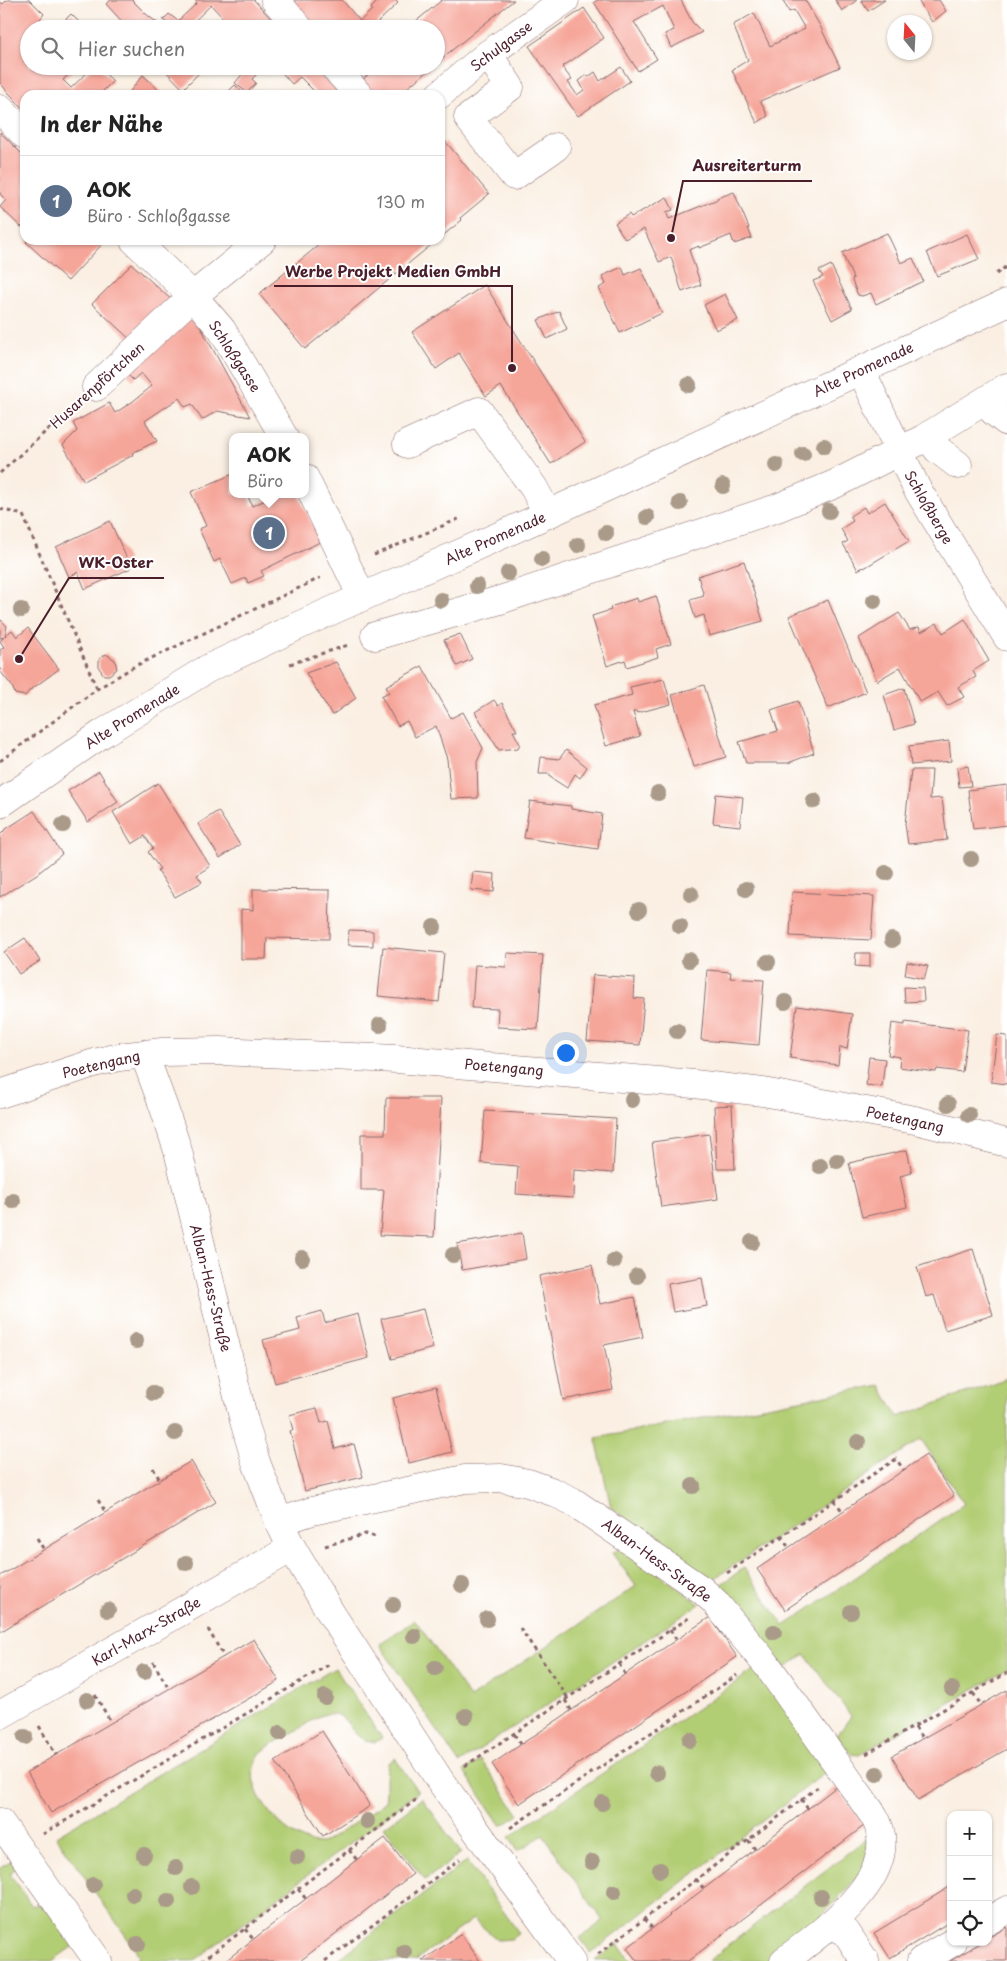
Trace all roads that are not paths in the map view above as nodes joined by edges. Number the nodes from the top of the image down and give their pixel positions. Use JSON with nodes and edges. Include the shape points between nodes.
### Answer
{"nodes":[{"id":1,"x":275,"y":0,"type":"edge"},
{"id":2,"x":565,"y":0,"type":"edge"},
{"id":3,"x":292,"y":20,"type":"edge"},
{"id":4,"x":488,"y":54,"type":"junction"},
{"id":5,"x":341,"y":75,"type":"edge"},
{"id":6,"x":355,"y":90,"type":"edge"},
{"id":7,"x":445,"y":90,"type":"edge"},
{"id":8,"x":0,"y":109,"type":"edge"},
{"id":9,"x":20,"y":130,"type":"edge"},
{"id":10,"x":556,"y":147,"type":"dead end"},
{"id":11,"x":139,"y":245,"type":"edge"},
{"id":12,"x":256,"y":245,"type":"edge"},
{"id":13,"x":193,"y":296,"type":"junction"},
{"id":14,"x":1007,"y":303,"type":"edge"},
{"id":15,"x":861,"y":370,"type":"junction"},
{"id":16,"x":96,"y":387,"type":"road end"},
{"id":17,"x":997,"y":394,"type":"edge"},
{"id":18,"x":1007,"y":422,"type":"edge"},
{"id":19,"x":282,"y":433,"type":"edge"},
{"id":20,"x":929,"y":435,"type":"junction"},
{"id":21,"x":406,"y":444,"type":"dead end"},
{"id":22,"x":898,"y":452,"type":"junction"},
{"id":23,"x":958,"y":465,"type":"dead end"},
{"id":24,"x":309,"y":486,"type":"edge"},
{"id":25,"x":548,"y":514,"type":"junction"},
{"id":26,"x":362,"y":597,"type":"junction"},
{"id":27,"x":375,"y":636,"type":"road end"},
{"id":28,"x":1007,"y":638,"type":"edge"},
{"id":29,"x":0,"y":804,"type":"edge"},
{"id":30,"x":144,"y":1054,"type":"junction"},
{"id":31,"x":0,"y":1094,"type":"edge"},
{"id":32,"x":1007,"y":1143,"type":"edge"},
{"id":33,"x":279,"y":1522,"type":"junction"},
{"id":34,"x":292,"y":1548,"type":"junction"},
{"id":35,"x":0,"y":1714,"type":"edge"},
{"id":36,"x":0,"y":1822,"type":"edge"},
{"id":37,"x":1007,"y":1910,"type":"edge"},
{"id":38,"x":992,"y":1919,"type":"edge"},
{"id":39,"x":832,"y":1924,"type":"junction"},
{"id":40,"x":947,"y":1946,"type":"edge"},
{"id":41,"x":583,"y":1958,"type":"edge"},
{"id":42,"x":98,"y":1961,"type":"edge"},
{"id":43,"x":784,"y":1961,"type":"edge"},
{"id":44,"x":865,"y":1961,"type":"edge"},
{"id":45,"x":921,"y":1961,"type":"edge"}],
"edges":[{"from":1,"to":3,"type":"street"},
{"from":2,"to":4,"type":"street","name":"Schulgasse"},
{"from":4,"to":7,"type":"street","name":"Schulgasse"},
{"from":4,"to":10,"type":"street","via":[[510,87],[468,118],[514,176]]},
{"from":5,"to":6,"type":"street"},
{"from":8,"to":9,"type":"street"},
{"from":11,"to":13,"type":"street","name":"Schloßgasse"},
{"from":12,"to":13,"type":"street"},
{"from":13,"to":16,"type":"street","name":"Husarenpförtchen"},
{"from":13,"to":19,"type":"street","name":"Schloßgasse","via":[[222,330]]},
{"from":14,"to":15,"type":"street","name":"Alte Promenade"},
{"from":15,"to":22,"type":"street","name":"Schloßberge"},
{"from":15,"to":25,"type":"street","name":"Alte Promenade"},
{"from":17,"to":18,"type":"street","via":[[993,411]]},
{"from":17,"to":20,"type":"street"},
{"from":20,"to":22,"type":"street"},
{"from":20,"to":23,"type":"street","via":[[937,449]]},
{"from":21,"to":25,"type":"street","via":[[479,411],[534,488]]},
{"from":22,"to":27,"type":"street","via":[[835,484],[768,512],[500,600]]},
{"from":22,"to":28,"type":"street","name":"Schloßberge","via":[[916,487],[975,574]]},
{"from":24,"to":26,"type":"street"},
{"from":25,"to":26,"type":"street","name":"Alte Promenade"},
{"from":26,"to":29,"type":"street","name":"Alte Promenade","via":[[207,669],[103,733]]},
{"from":30,"to":31,"type":"street","name":"Poetengang","via":[[72,1069]]},
{"from":30,"to":32,"type":"street","name":"Poetengang","via":[[220,1051],[396,1059],[694,1084],[832,1104]]},
{"from":30,"to":33,"type":"street","name":"Alban-Hess-Straße","via":[[178,1151],[244,1421]]},
{"from":33,"to":34,"type":"street","name":"Alban-Hess-Straße"},
{"from":33,"to":39,"type":"street","name":"Alban-Hess-Straße","via":[[312,1511],[465,1478],[501,1478],[528,1483],[572,1501],[702,1590],[761,1658],[877,1820],[882,1832],[877,1863],[866,1884]]},
{"from":34,"to":35,"type":"street","name":"Karl-Marx-Straße"},
{"from":34,"to":41,"type":"street","name":"Alban-Hess-Straße","via":[[440,1782],[483,1842]]},
{"from":36,"to":42,"type":"street"},
{"from":37,"to":38,"type":"street"},
{"from":39,"to":43,"type":"street","name":"Alban-Hess-Straße"},
{"from":39,"to":44,"type":"street","via":[[846,1932]]},
{"from":40,"to":45,"type":"street"}]}
